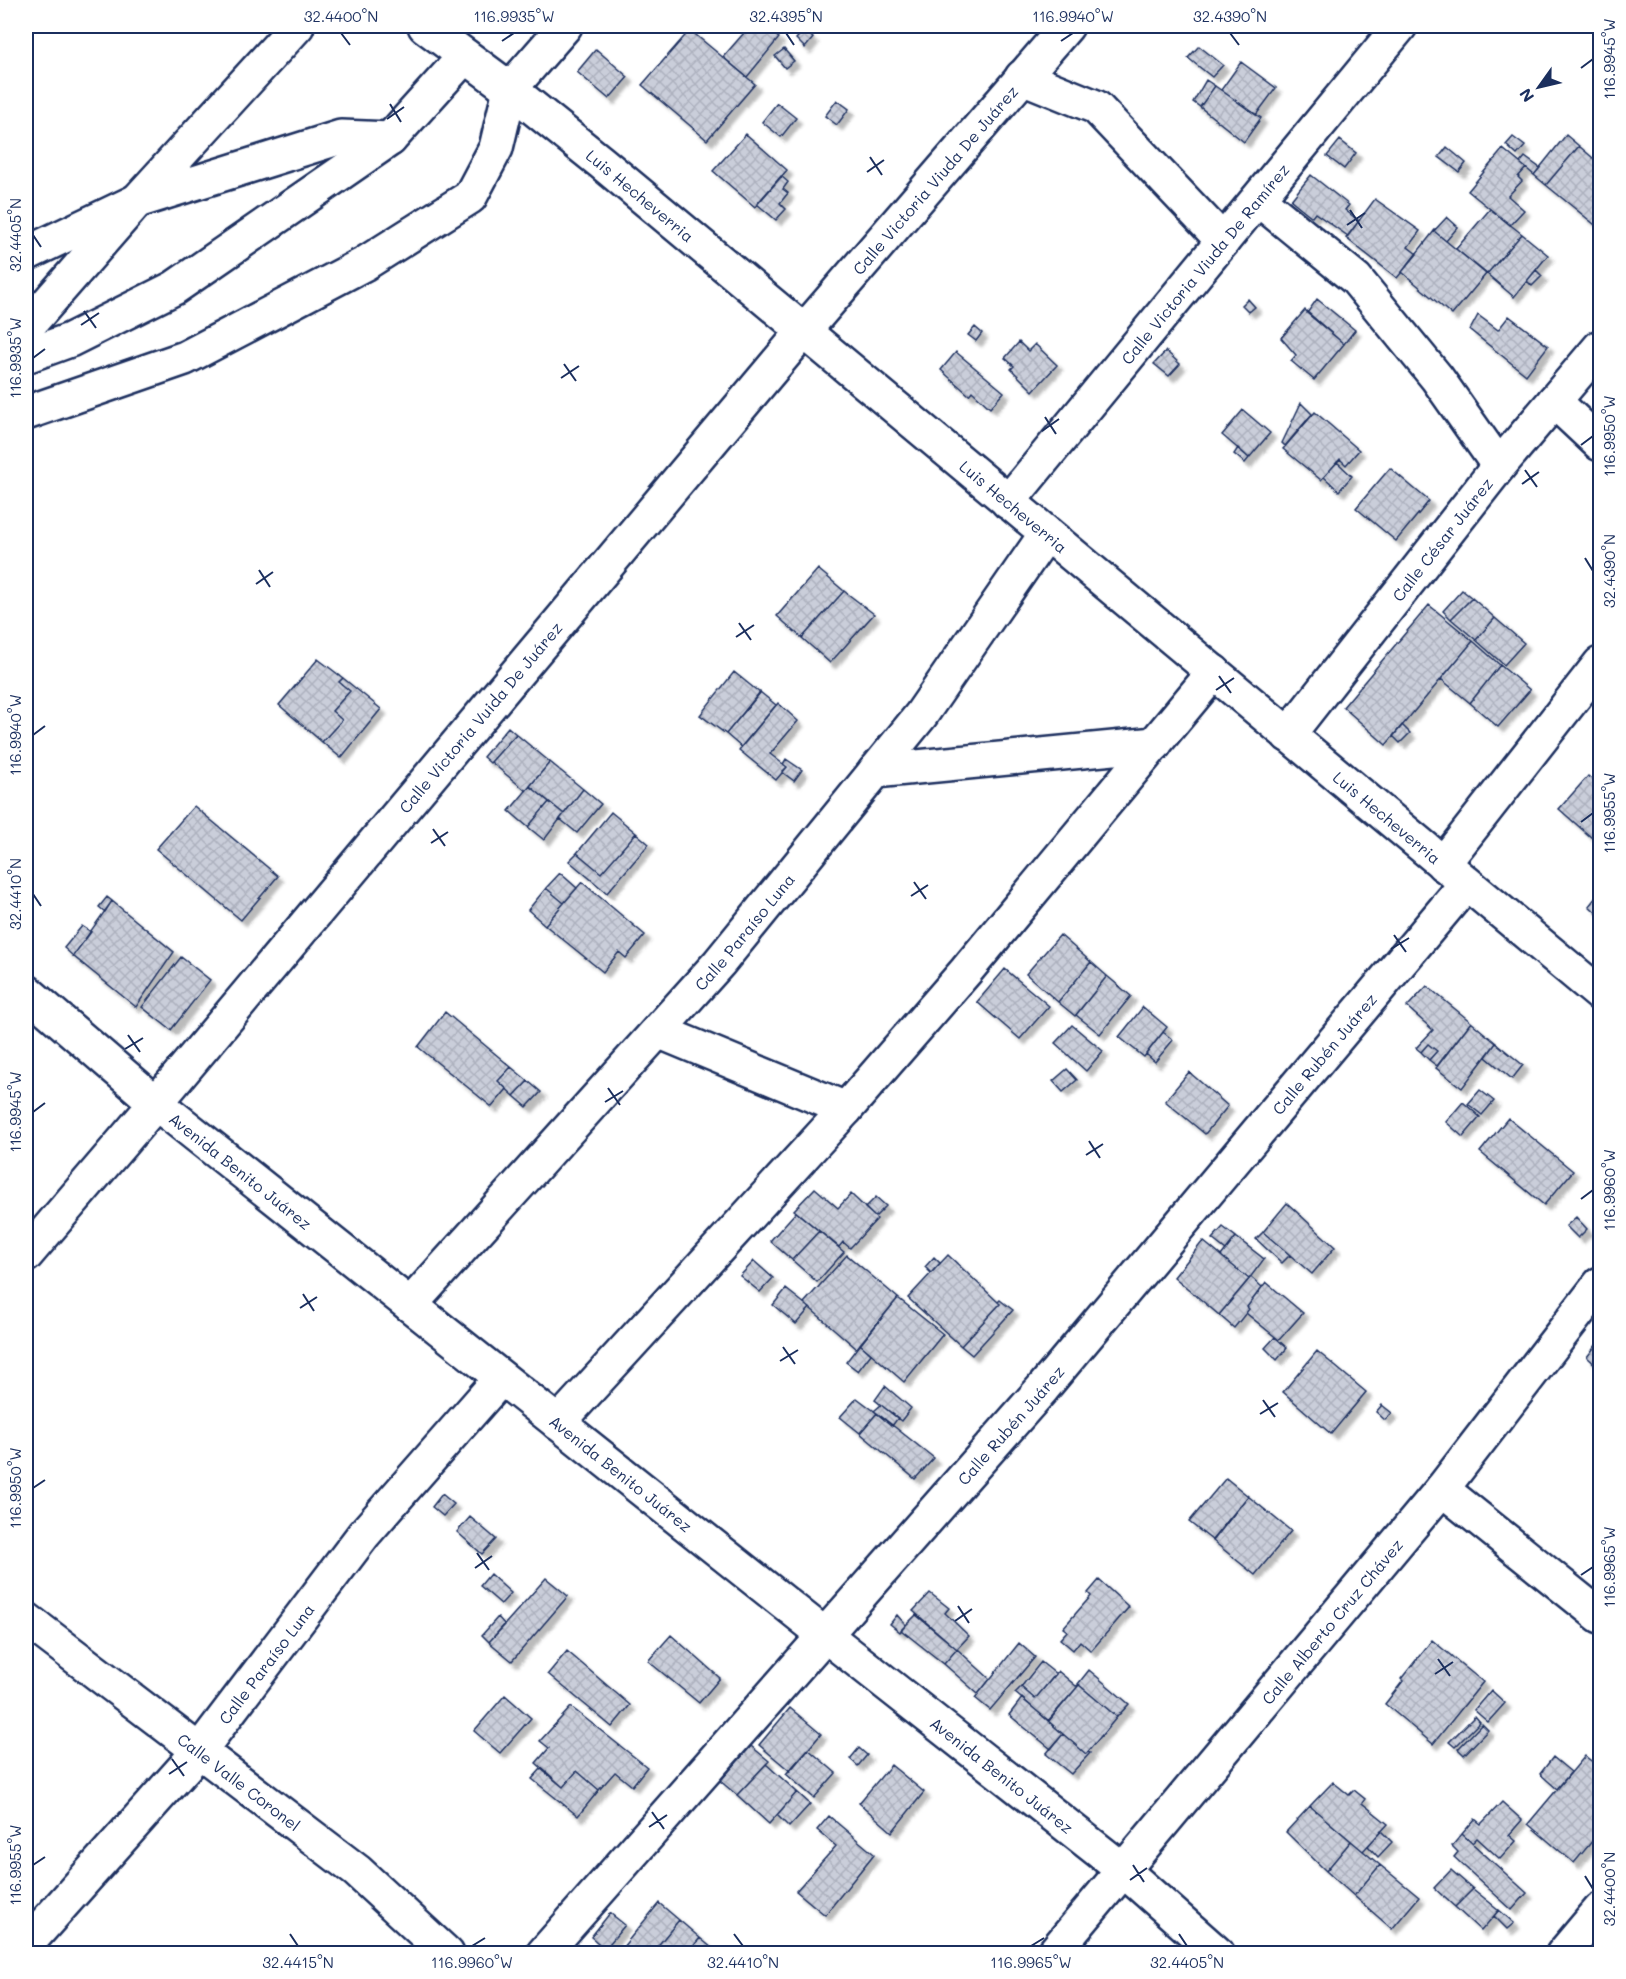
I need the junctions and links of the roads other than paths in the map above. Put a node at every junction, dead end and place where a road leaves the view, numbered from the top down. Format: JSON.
{"nodes":[{"id":1,"x":297,"y":26,"type":"edge"},
{"id":2,"x":425,"y":26,"type":"edge"},
{"id":3,"x":565,"y":26,"type":"edge"},
{"id":4,"x":1066,"y":26,"type":"edge"},
{"id":5,"x":1400,"y":26,"type":"edge"},
{"id":6,"x":465,"y":56,"type":"junction"},
{"id":7,"x":1022,"y":77,"type":"junction"},
{"id":8,"x":510,"y":89,"type":"junction"},
{"id":9,"x":390,"y":140,"type":"junction"},
{"id":10,"x":1258,"y":199,"type":"junction"},
{"id":11,"x":137,"y":201,"type":"junction"},
{"id":12,"x":1223,"y":241,"type":"junction"},
{"id":13,"x":26,"y":254,"type":"edge"},
{"id":14,"x":26,"y":328,"type":"edge"},
{"id":15,"x":803,"y":332,"type":"junction"},
{"id":16,"x":1600,"y":347,"type":"edge"},
{"id":17,"x":26,"y":356,"type":"edge"},
{"id":18,"x":1554,"y":401,"type":"junction"},
{"id":19,"x":26,"y":413,"type":"edge"},
{"id":20,"x":1600,"y":444,"type":"edge"},
{"id":21,"x":1499,"y":466,"type":"junction"},
{"id":22,"x":1008,"y":502,"type":"junction"},
{"id":23,"x":1046,"y":534,"type":"junction"},
{"id":24,"x":1600,"y":664,"type":"edge"},
{"id":25,"x":1214,"y":672,"type":"junction"},
{"id":26,"x":1288,"y":735,"type":"junction"},
{"id":27,"x":1155,"y":744,"type":"junction"},
{"id":28,"x":875,"y":771,"type":"junction"},
{"id":29,"x":1455,"y":874,"type":"junction"},
{"id":30,"x":26,"y":991,"type":"edge"},
{"id":31,"x":1600,"y":994,"type":"edge"},
{"id":32,"x":658,"y":1031,"type":"junction"},
{"id":33,"x":156,"y":1102,"type":"junction"},
{"id":34,"x":846,"y":1109,"type":"junction"},
{"id":35,"x":26,"y":1254,"type":"edge"},
{"id":36,"x":1600,"y":1284,"type":"edge"},
{"id":37,"x":410,"y":1305,"type":"junction"},
{"id":38,"x":501,"y":1378,"type":"junction"},
{"id":39,"x":558,"y":1423,"type":"junction"},
{"id":40,"x":1442,"y":1489,"type":"junction"},
{"id":41,"x":1600,"y":1616,"type":"edge"},
{"id":42,"x":26,"y":1618,"type":"edge"},
{"id":43,"x":825,"y":1635,"type":"junction"},
{"id":44,"x":200,"y":1750,"type":"junction"},
{"id":45,"x":1122,"y":1869,"type":"junction"},
{"id":46,"x":1600,"y":1910,"type":"edge"},
{"id":47,"x":26,"y":1945,"type":"edge"},
{"id":48,"x":447,"y":1953,"type":"edge"},
{"id":49,"x":543,"y":1953,"type":"edge"},
{"id":50,"x":1053,"y":1953,"type":"edge"},
{"id":51,"x":1218,"y":1953,"type":"edge"},
{"id":52,"x":1563,"y":1953,"type":"edge"}],
"edges":[{"from":1,"to":11,"type":"street"},
{"from":2,"to":6,"type":"street","name":"Luis Hecheverria"},
{"from":3,"to":8,"type":"street"},
{"from":4,"to":7,"type":"street","name":"Calle Victoria Viuda De Juárez"},
{"from":5,"to":10,"type":"street","name":"Calle Victoria Viuda De Ramírez"},
{"from":6,"to":8,"type":"street","name":"Luis Hecheverria"},
{"from":6,"to":9,"type":"street"},
{"from":7,"to":12,"type":"street"},
{"from":7,"to":15,"type":"street","name":"Calle Victoria Viuda De Juárez"},
{"from":8,"to":15,"type":"street","name":"Luis Hecheverria"},
{"from":8,"to":19,"type":"street"},
{"from":9,"to":11,"type":"street"},
{"from":9,"to":17,"type":"street"},
{"from":10,"to":12,"type":"street","name":"Calle Victoria Viuda De Ramírez"},
{"from":10,"to":21,"type":"street"},
{"from":11,"to":13,"type":"street"},
{"from":11,"to":14,"type":"street"},
{"from":12,"to":22,"type":"street","name":"Calle Victoria Viuda De Ramírez"},
{"from":15,"to":22,"type":"street","name":"Luis Hecheverria"},
{"from":15,"to":33,"type":"street","name":"Calle Victoria Vuida De Juárez"},
{"from":16,"to":18,"type":"street","name":"Calle César Juárez"},
{"from":18,"to":20,"type":"street"},
{"from":18,"to":21,"type":"street","name":"Calle César Juárez"},
{"from":21,"to":26,"type":"street","name":"Calle César Juárez"},
{"from":22,"to":23,"type":"street","name":"Luis Hecheverria"},
{"from":23,"to":25,"type":"street","name":"Luis Hecheverria"},
{"from":23,"to":28,"type":"street","name":"Calle Paraíso Luna"},
{"from":24,"to":29,"type":"street","name":"Calle Rubén Juárez"},
{"from":25,"to":26,"type":"street","name":"Luis Hecheverria"},
{"from":25,"to":27,"type":"street"},
{"from":26,"to":29,"type":"street","name":"Luis Hecheverria"},
{"from":27,"to":28,"type":"street"},
{"from":27,"to":34,"type":"street"},
{"from":28,"to":32,"type":"street","name":"Calle Paraíso Luna"},
{"from":29,"to":31,"type":"street","name":"Luis Hecheverria"},
{"from":29,"to":43,"type":"street","name":"Calle Rubén Juárez"},
{"from":30,"to":33,"type":"street","name":"Avenida Benito Juárez"},
{"from":32,"to":34,"type":"street"},
{"from":32,"to":37,"type":"street","name":"Calle Paraíso Luna"},
{"from":33,"to":35,"type":"street","name":"Calle Victoria Vuida De Juárez"},
{"from":33,"to":37,"type":"street","name":"Avenida Benito Juárez"},
{"from":34,"to":39,"type":"street"},
{"from":36,"to":40,"type":"street","name":"Calle Alberto Cruz Chávez"},
{"from":37,"to":38,"type":"street","name":"Avenida Benito Juárez"},
{"from":38,"to":39,"type":"street","name":"Avenida Benito Juárez"},
{"from":38,"to":44,"type":"street","name":"Calle Paraíso Luna"},
{"from":39,"to":43,"type":"street","name":"Avenida Benito Juárez"},
{"from":40,"to":41,"type":"street"},
{"from":40,"to":45,"type":"street","name":"Calle Alberto Cruz Chávez"},
{"from":42,"to":44,"type":"street","name":"Calle Valle Coronel"},
{"from":43,"to":45,"type":"street","name":"Avenida Benito Juárez"},
{"from":43,"to":49,"type":"street","name":"Calle Rubén Juárez"},
{"from":44,"to":47,"type":"street","name":"Calle Paraíso Luna"},
{"from":44,"to":48,"type":"street","name":"Calle Valle Coronel"},
{"from":45,"to":50,"type":"street","name":"Calle Alberto Cruz Chávez"},
{"from":45,"to":51,"type":"street","name":"Avenida Benito Juárez"},
{"from":46,"to":52,"type":"street"}]}
